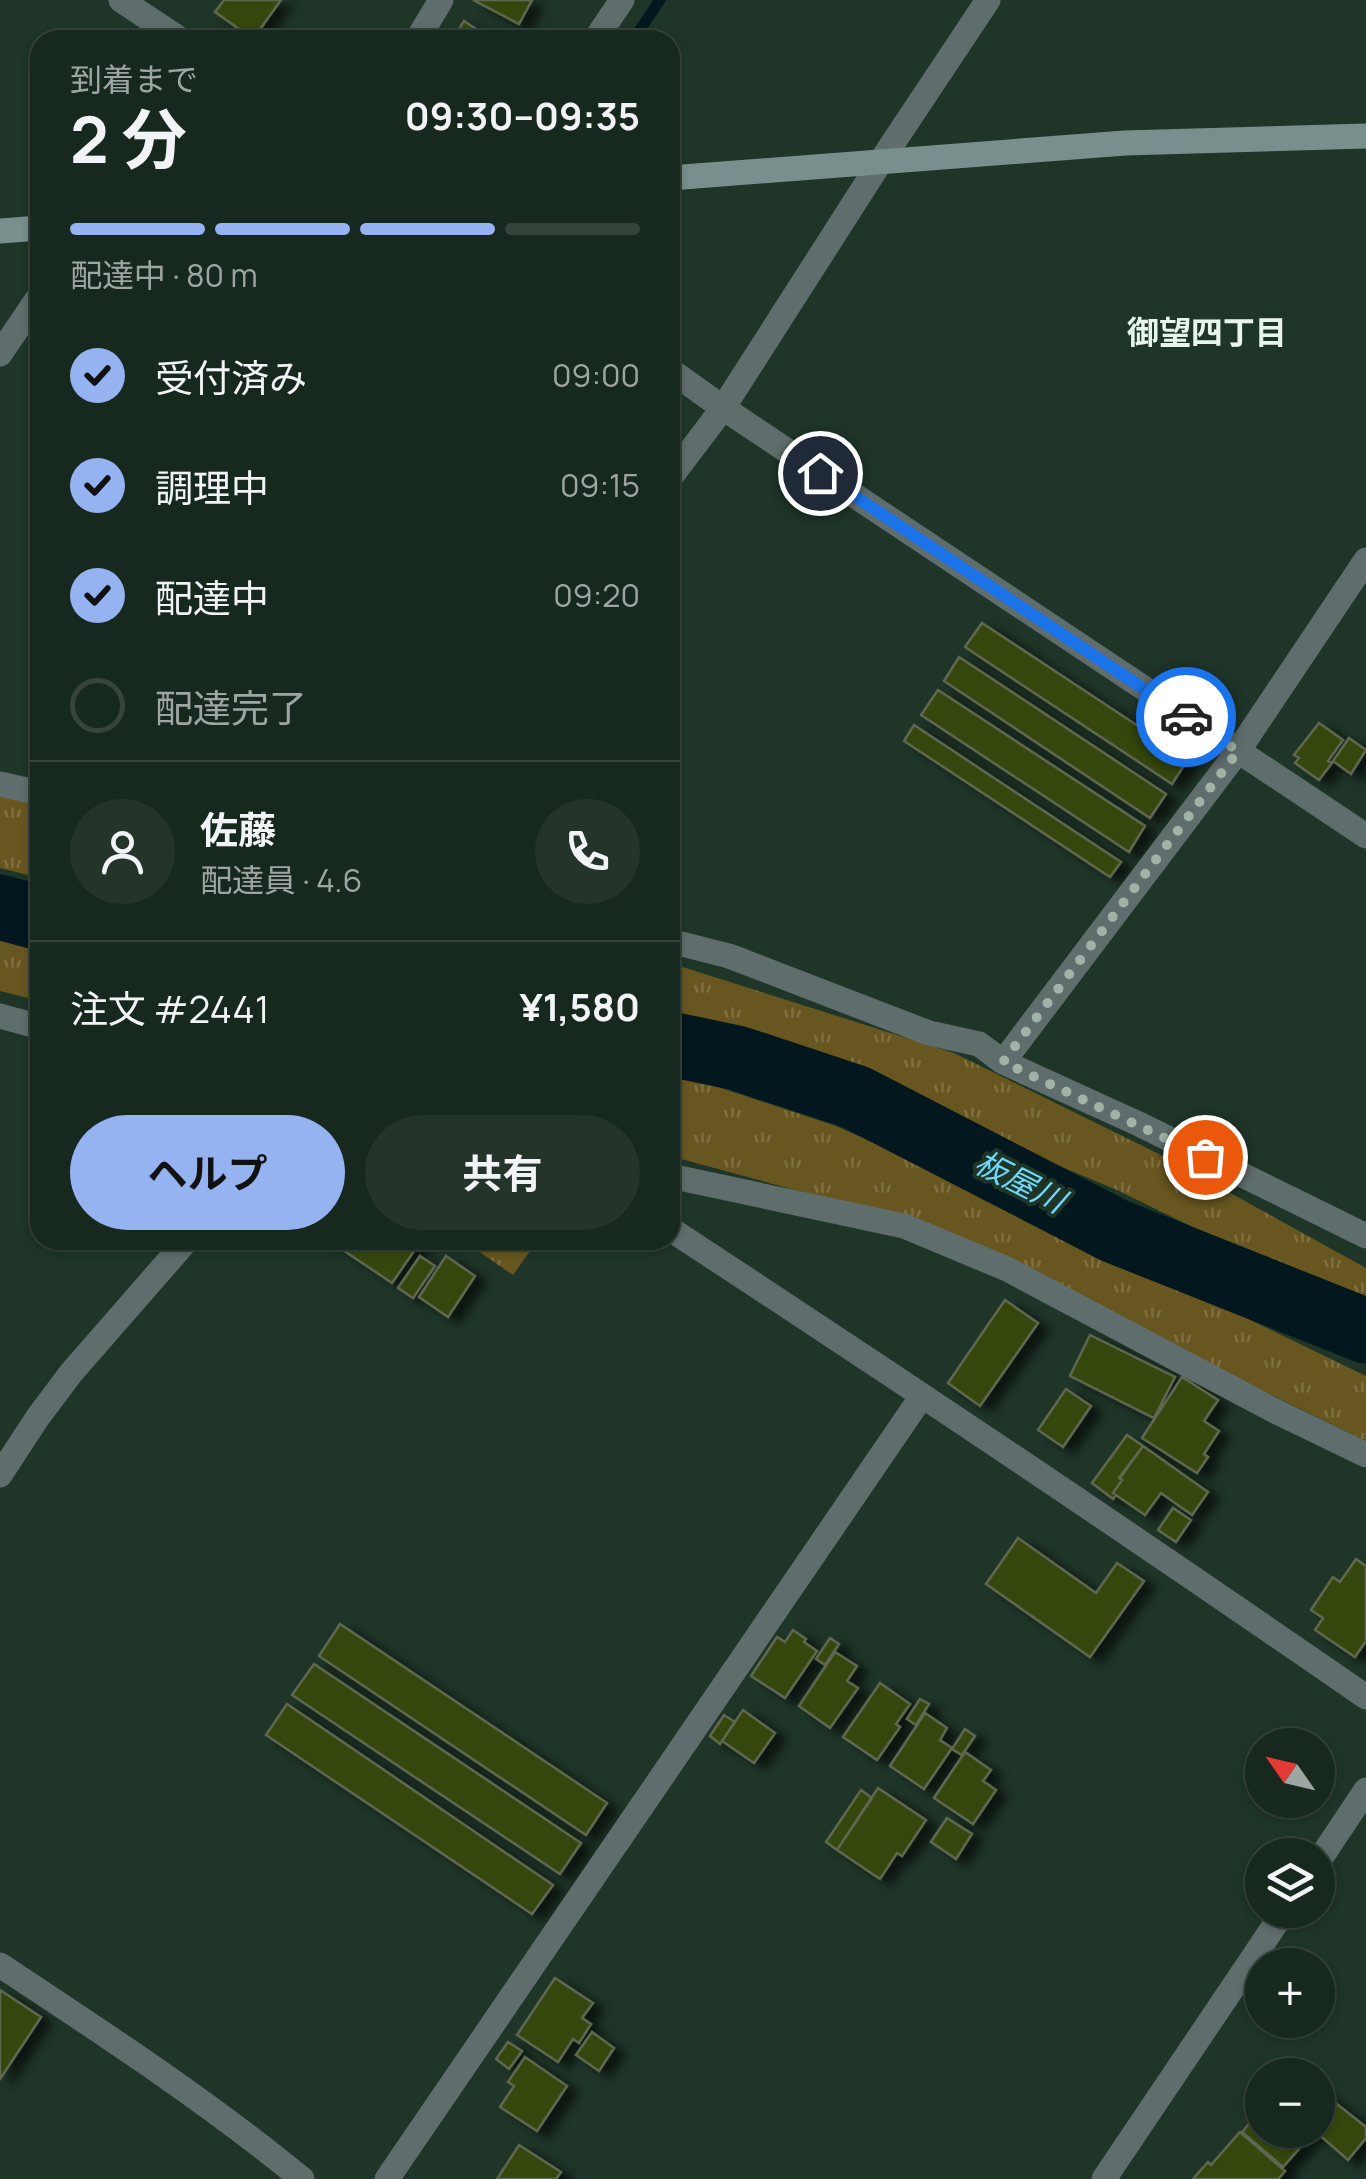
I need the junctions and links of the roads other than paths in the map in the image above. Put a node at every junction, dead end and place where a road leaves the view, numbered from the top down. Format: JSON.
{"nodes":[{"id":1,"x":121,"y":0,"type":"edge"},
{"id":2,"x":441,"y":0,"type":"edge"},
{"id":3,"x":622,"y":0,"type":"edge"},
{"id":4,"x":988,"y":0,"type":"edge"},
{"id":5,"x":166,"y":30,"type":"edge"},
{"id":6,"x":423,"y":30,"type":"edge"},
{"id":7,"x":602,"y":30,"type":"edge"},
{"id":8,"x":1366,"y":136,"type":"edge"},
{"id":9,"x":881,"y":161,"type":"junction"},
{"id":10,"x":680,"y":177,"type":"edge"},
{"id":11,"x":30,"y":229,"type":"edge"},
{"id":12,"x":0,"y":231,"type":"edge"},
{"id":13,"x":30,"y":310,"type":"edge"},
{"id":14,"x":0,"y":354,"type":"edge"},
{"id":15,"x":680,"y":377,"type":"edge"},
{"id":16,"x":723,"y":408,"type":"junction"},
{"id":17,"x":680,"y":465,"type":"edge"},
{"id":18,"x":1366,"y":560,"type":"edge"},
{"id":19,"x":1238,"y":751,"type":"junction"},
{"id":20,"x":0,"y":784,"type":"edge"},
{"id":21,"x":30,"y":791,"type":"edge"},
{"id":22,"x":1366,"y":836,"type":"edge"},
{"id":23,"x":680,"y":944,"type":"edge"},
{"id":24,"x":0,"y":1016,"type":"edge"},
{"id":25,"x":30,"y":1024,"type":"edge"},
{"id":26,"x":1003,"y":1062,"type":"junction"},
{"id":27,"x":680,"y":1178,"type":"edge"},
{"id":28,"x":680,"y":1236,"type":"edge"},
{"id":29,"x":1366,"y":1236,"type":"edge"},
{"id":30,"x":178,"y":1250,"type":"edge"},
{"id":31,"x":922,"y":1396,"type":"junction"},
{"id":32,"x":1366,"y":1455,"type":"edge"},
{"id":33,"x":0,"y":1475,"type":"edge"},
{"id":34,"x":1366,"y":1697,"type":"edge"},
{"id":35,"x":1366,"y":1790,"type":"edge"},
{"id":36,"x":1334,"y":1838,"type":"edge"},
{"id":37,"x":1273,"y":1928,"type":"edge"},
{"id":38,"x":0,"y":1965,"type":"edge"},
{"id":39,"x":302,"y":2179,"type":"edge"},
{"id":40,"x":387,"y":2179,"type":"edge"},
{"id":41,"x":1104,"y":2179,"type":"edge"}],
"edges":[{"from":1,"to":5,"type":"street"},
{"from":2,"to":6,"type":"street"},
{"from":3,"to":7,"type":"street"},
{"from":4,"to":9,"type":"street"},
{"from":8,"to":9,"type":"street"},
{"from":9,"to":10,"type":"street"},
{"from":9,"to":16,"type":"street"},
{"from":11,"to":12,"type":"street"},
{"from":13,"to":14,"type":"street"},
{"from":15,"to":16,"type":"street"},
{"from":16,"to":17,"type":"street"},
{"from":16,"to":19,"type":"street"},
{"from":18,"to":19,"type":"street"},
{"from":19,"to":22,"type":"street"},
{"from":19,"to":26,"type":"street"},
{"from":20,"to":21,"type":"street"},
{"from":23,"to":26,"type":"street"},
{"from":24,"to":25,"type":"street"},
{"from":26,"to":29,"type":"street"},
{"from":27,"to":32,"type":"street"},
{"from":28,"to":31,"type":"street"},
{"from":30,"to":33,"type":"street"},
{"from":31,"to":34,"type":"street"},
{"from":31,"to":40,"type":"street"},
{"from":35,"to":36,"type":"street"},
{"from":37,"to":41,"type":"street"},
{"from":38,"to":39,"type":"street"}]}
